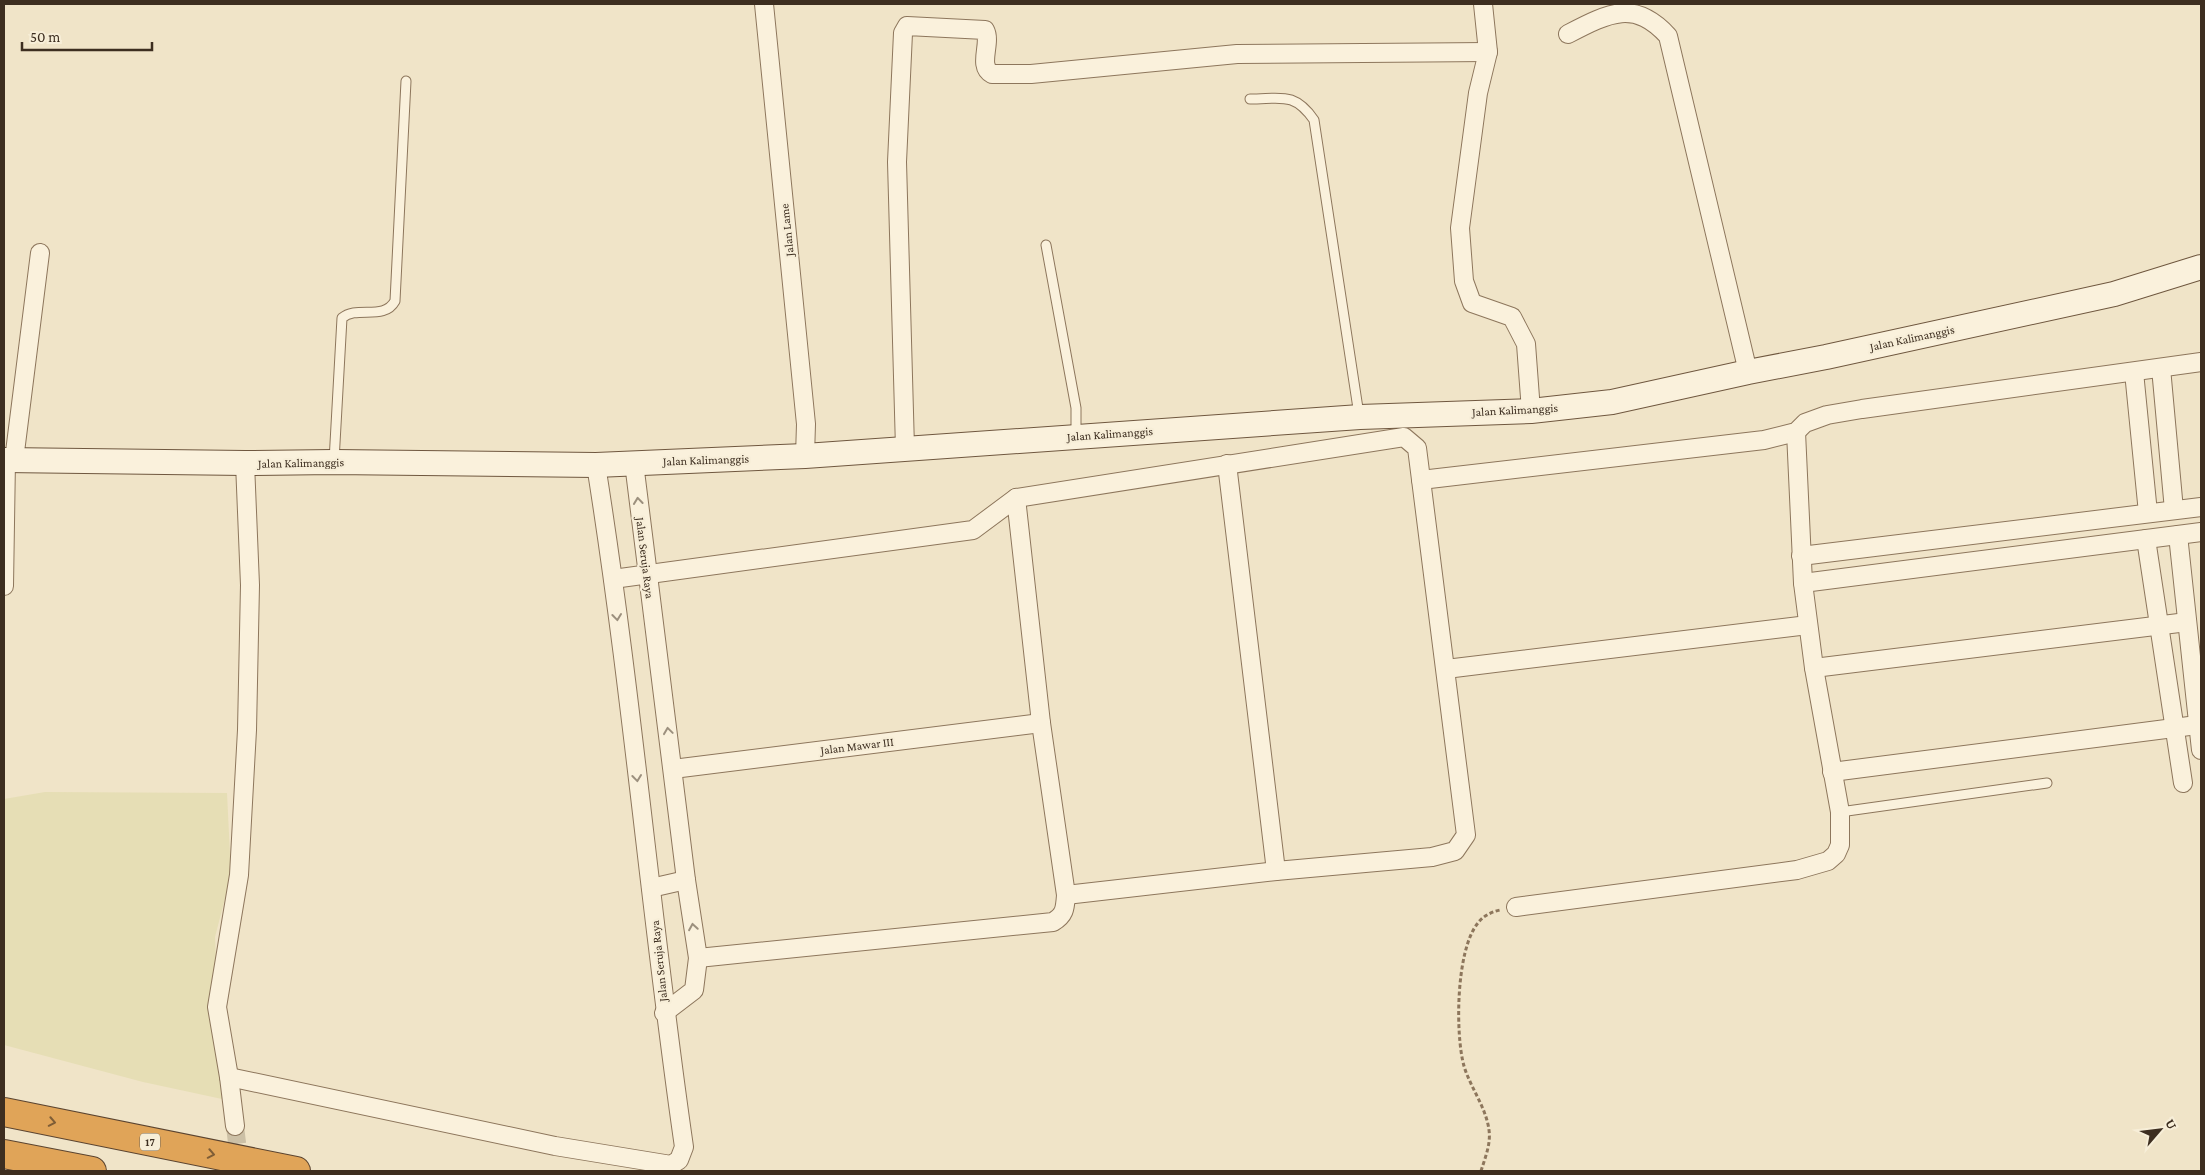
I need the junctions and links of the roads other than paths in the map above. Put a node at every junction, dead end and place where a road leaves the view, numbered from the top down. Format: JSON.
{"nodes":[{"id":1,"x":764,"y":4,"type":"edge"},
{"id":2,"x":1483,"y":4,"type":"edge"},
{"id":3,"x":1568,"y":34,"type":"dead end"},
{"id":4,"x":1488,"y":52,"type":"junction"},
{"id":5,"x":406,"y":81,"type":"dead end"},
{"id":6,"x":1250,"y":99,"type":"dead end"},
{"id":7,"x":1046,"y":245,"type":"dead end"},
{"id":8,"x":40,"y":253,"type":"dead end"},
{"id":9,"x":2201,"y":267,"type":"edge"},
{"id":10,"x":2201,"y":362,"type":"edge"},
{"id":11,"x":2161,"y":368,"type":"junction"},
{"id":12,"x":1748,"y":372,"type":"junction"},
{"id":13,"x":2134,"y":372,"type":"junction"},
{"id":14,"x":1531,"y":411,"type":"junction"},
{"id":15,"x":1360,"y":417,"type":"junction"},
{"id":16,"x":1796,"y":432,"type":"junction"},
{"id":17,"x":1076,"y":436,"type":"junction"},
{"id":18,"x":905,"y":448,"type":"junction"},
{"id":19,"x":805,"y":456,"type":"junction"},
{"id":20,"x":8,"y":460,"type":"edge"},
{"id":21,"x":334,"y":462,"type":"junction"},
{"id":22,"x":634,"y":463,"type":"junction"},
{"id":23,"x":245,"y":464,"type":"junction"},
{"id":24,"x":1227,"y":464,"type":"junction"},
{"id":25,"x":596,"y":465,"type":"junction"},
{"id":26,"x":1422,"y":480,"type":"junction"},
{"id":27,"x":1016,"y":498,"type":"junction"},
{"id":28,"x":2201,"y":506,"type":"edge"},
{"id":29,"x":2174,"y":510,"type":"junction"},
{"id":30,"x":2148,"y":513,"type":"junction"},
{"id":31,"x":2075,"y":522,"type":"junction"},
{"id":32,"x":2201,"y":532,"type":"edge"},
{"id":33,"x":2178,"y":535,"type":"junction"},
{"id":34,"x":2146,"y":539,"type":"junction"},
{"id":35,"x":2078,"y":547,"type":"junction"},
{"id":36,"x":1801,"y":556,"type":"junction"},
{"id":37,"x":647,"y":575,"type":"junction"},
{"id":38,"x":613,"y":579,"type":"junction"},
{"id":39,"x":1803,"y":583,"type":"junction"},
{"id":40,"x":4,"y":586,"type":"edge"},
{"id":41,"x":2187,"y":622,"type":"junction"},
{"id":42,"x":1808,"y":625,"type":"junction"},
{"id":43,"x":2160,"y":625,"type":"junction"},
{"id":44,"x":2195,"y":644,"type":"edge"},
{"id":45,"x":1814,"y":668,"type":"junction"},
{"id":46,"x":1446,"y":669,"type":"junction"},
{"id":47,"x":1040,"y":723,"type":"junction"},
{"id":48,"x":2197,"y":725,"type":"junction"},
{"id":49,"x":2175,"y":728,"type":"junction"},
{"id":50,"x":2201,"y":750,"type":"edge"},
{"id":51,"x":673,"y":769,"type":"junction"},
{"id":52,"x":1832,"y":772,"type":"junction"},
{"id":53,"x":2047,"y":783,"type":"dead end"},
{"id":54,"x":2183,"y":783,"type":"dead end"},
{"id":55,"x":1840,"y":812,"type":"junction"},
{"id":56,"x":1276,"y":871,"type":"junction"},
{"id":57,"x":686,"y":880,"type":"junction"},
{"id":58,"x":651,"y":888,"type":"junction"},
{"id":59,"x":1066,"y":895,"type":"junction"},
{"id":60,"x":1516,"y":908,"type":"road end"},
{"id":61,"x":698,"y":958,"type":"junction"},
{"id":62,"x":664,"y":1013,"type":"junction"},
{"id":63,"x":229,"y":1077,"type":"junction"},
{"id":64,"x":4,"y":1112,"type":"edge"},
{"id":65,"x":235,"y":1126,"type":"tunnel mouth"},
{"id":66,"x":4,"y":1154,"type":"edge"},
{"id":67,"x":92,"y":1171,"type":"edge"},
{"id":68,"x":296,"y":1171,"type":"edge"}],
"edges":[{"from":1,"to":19,"type":"street","name":"Jalan Lame"},
{"from":2,"to":4,"type":"street"},
{"from":3,"to":12,"type":"street"},
{"from":4,"to":14,"type":"street"},
{"from":4,"to":18,"type":"street"},
{"from":5,"to":21,"type":"lane"},
{"from":6,"to":15,"type":"lane"},
{"from":7,"to":17,"type":"lane"},
{"from":8,"to":20,"type":"street"},
{"from":9,"to":12,"type":"main road","name":"Jalan Kalimanggis"},
{"from":10,"to":11,"type":"street"},
{"from":11,"to":13,"type":"street"},
{"from":11,"to":29,"type":"street"},
{"from":12,"to":14,"type":"main road","name":"Jalan Kalimanggis"},
{"from":13,"to":16,"type":"street"},
{"from":13,"to":30,"type":"street"},
{"from":14,"to":15,"type":"main road","name":"Jalan Kalimanggis"},
{"from":15,"to":17,"type":"main road","name":"Jalan Kalimanggis"},
{"from":16,"to":26,"type":"street"},
{"from":16,"to":36,"type":"street"},
{"from":17,"to":18,"type":"main road","name":"Jalan Kalimanggis"},
{"from":18,"to":19,"type":"main road","name":"Jalan Kalimanggis"},
{"from":19,"to":22,"type":"main road","name":"Jalan Kalimanggis"},
{"from":20,"to":23,"type":"main road","name":"Jalan Kalimanggis"},
{"from":20,"to":40,"type":"street"},
{"from":21,"to":23,"type":"main road","name":"Jalan Kalimanggis"},
{"from":21,"to":25,"type":"main road","name":"Jalan Kalimanggis"},
{"from":22,"to":25,"type":"main road","name":"Jalan Kalimanggis"},
{"from":37,"to":22,"type":"street","name":"Jalan Seruja Raya","one_way":true},
{"from":23,"to":63,"type":"street"},
{"from":24,"to":26,"type":"street"},
{"from":24,"to":27,"type":"street"},
{"from":24,"to":56,"type":"street"},
{"from":25,"to":38,"type":"street","name":"Jalan Seruja Raya"},
{"from":26,"to":46,"type":"street"},
{"from":27,"to":37,"type":"street"},
{"from":27,"to":47,"type":"street"},
{"from":28,"to":29,"type":"street"},
{"from":29,"to":30,"type":"street"},
{"from":30,"to":31,"type":"street"},
{"from":31,"to":35,"type":"street"},
{"from":31,"to":36,"type":"street"},
{"from":32,"to":33,"type":"street"},
{"from":33,"to":34,"type":"street"},
{"from":33,"to":41,"type":"street"},
{"from":34,"to":35,"type":"street"},
{"from":34,"to":43,"type":"street"},
{"from":35,"to":39,"type":"street"},
{"from":36,"to":39,"type":"street"},
{"from":37,"to":38,"type":"street"},
{"from":51,"to":37,"type":"street","name":"Jalan Seruja Raya","one_way":true},
{"from":38,"to":58,"type":"street","name":"Jalan Seruja Raya","one_way":true},
{"from":39,"to":42,"type":"street"},
{"from":41,"to":43,"type":"street"},
{"from":41,"to":44,"type":"street"},
{"from":42,"to":45,"type":"street"},
{"from":42,"to":46,"type":"street"},
{"from":43,"to":45,"type":"street"},
{"from":43,"to":49,"type":"street"},
{"from":44,"to":48,"type":"street"},
{"from":45,"to":52,"type":"street"},
{"from":46,"to":56,"type":"street"},
{"from":47,"to":51,"type":"street","name":"Jalan Mawar III"},
{"from":47,"to":59,"type":"street"},
{"from":48,"to":49,"type":"street"},
{"from":48,"to":50,"type":"street"},
{"from":49,"to":52,"type":"street"},
{"from":49,"to":54,"type":"street"},
{"from":51,"to":57,"type":"street","name":"Jalan Seruja Raya"},
{"from":52,"to":55,"type":"street"},
{"from":53,"to":55,"type":"lane"},
{"from":55,"to":60,"type":"street"},
{"from":56,"to":59,"type":"street"},
{"from":57,"to":58,"type":"street"},
{"from":61,"to":57,"type":"street","name":"Jalan Seruja Raya","one_way":true},
{"from":58,"to":62,"type":"street","name":"Jalan Seruja Raya"},
{"from":59,"to":61,"type":"street"},
{"from":61,"to":62,"type":"street","name":"Jalan Seruja Raya"},
{"from":62,"to":63,"type":"street"},
{"from":63,"to":65,"type":"street"},
{"from":64,"to":68,"type":"highway","number":"17","one_way":true},
{"from":66,"to":67,"type":"highway"}]}
